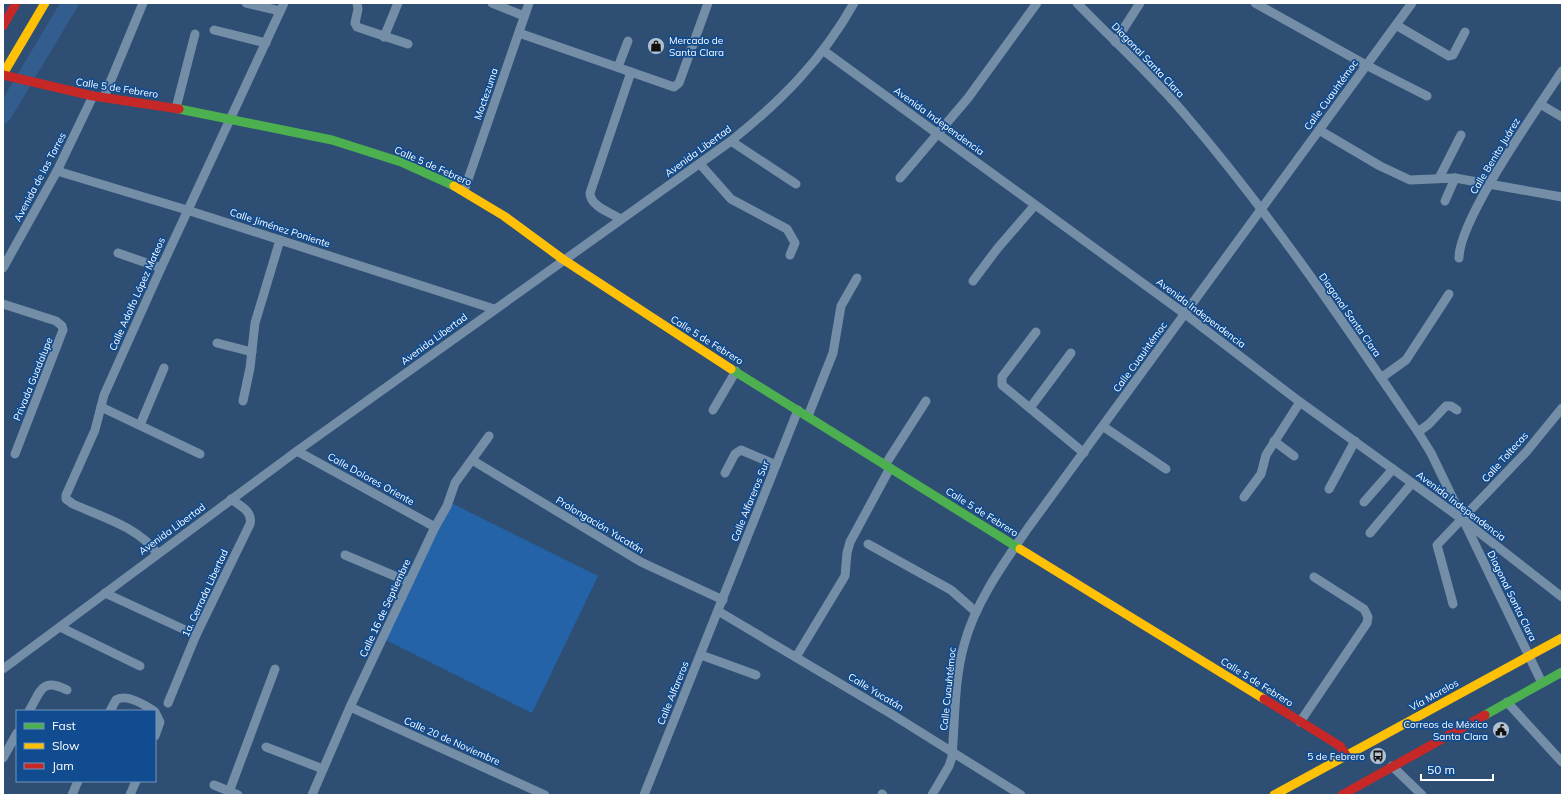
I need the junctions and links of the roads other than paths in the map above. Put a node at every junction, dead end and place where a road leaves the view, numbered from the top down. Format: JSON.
{"nodes":[{"id":1,"x":16,"y":3,"type":"edge"},
{"id":2,"x":45,"y":3,"type":"edge"},
{"id":3,"x":143,"y":3,"type":"edge"},
{"id":4,"x":246,"y":3,"type":"edge"},
{"id":5,"x":357,"y":3,"type":"edge"},
{"id":6,"x":398,"y":3,"type":"edge"},
{"id":7,"x":492,"y":3,"type":"edge"},
{"id":8,"x":529,"y":3,"type":"edge"},
{"id":9,"x":708,"y":3,"type":"edge"},
{"id":10,"x":854,"y":3,"type":"edge"},
{"id":11,"x":1037,"y":3,"type":"edge"},
{"id":12,"x":1076,"y":3,"type":"edge"},
{"id":13,"x":1140,"y":3,"type":"edge"},
{"id":14,"x":1256,"y":3,"type":"edge"},
{"id":15,"x":1412,"y":3,"type":"edge"},
{"id":16,"x":282,"y":7,"type":"edge"},
{"id":17,"x":524,"y":16,"type":"junction"},
{"id":18,"x":1396,"y":25,"type":"junction"},
{"id":19,"x":3,"y":26,"type":"edge"},
{"id":20,"x":214,"y":30,"type":"dead end"},
{"id":21,"x":1465,"y":32,"type":"dead end"},
{"id":22,"x":518,"y":33,"type":"junction"},
{"id":23,"x":195,"y":34,"type":"dead end"},
{"id":24,"x":384,"y":37,"type":"junction"},
{"id":25,"x":628,"y":41,"type":"dead end"},
{"id":26,"x":1115,"y":42,"type":"junction"},
{"id":27,"x":266,"y":43,"type":"junction"},
{"id":28,"x":408,"y":44,"type":"dead end"},
{"id":29,"x":824,"y":51,"type":"junction"},
{"id":30,"x":1366,"y":65,"type":"junction"},
{"id":31,"x":618,"y":67,"type":"junction"},
{"id":32,"x":631,"y":72,"type":"junction"},
{"id":33,"x":1562,"y":72,"type":"edge"},
{"id":34,"x":3,"y":75,"type":"edge"},
{"id":35,"x":93,"y":96,"type":"junction"},
{"id":36,"x":1427,"y":96,"type":"dead end"},
{"id":37,"x":104,"y":97,"type":"junction"},
{"id":38,"x":1540,"y":104,"type":"junction"},
{"id":39,"x":176,"y":108,"type":"junction"},
{"id":40,"x":1562,"y":117,"type":"edge"},
{"id":41,"x":231,"y":119,"type":"junction"},
{"id":42,"x":1318,"y":130,"type":"junction"},
{"id":43,"x":939,"y":134,"type":"junction"},
{"id":44,"x":1461,"y":134,"type":"dead end"},
{"id":45,"x":731,"y":141,"type":"junction"},
{"id":46,"x":700,"y":164,"type":"junction"},
{"id":47,"x":57,"y":171,"type":"junction"},
{"id":48,"x":900,"y":178,"type":"dead end"},
{"id":49,"x":1438,"y":178,"type":"junction"},
{"id":50,"x":1455,"y":178,"type":"junction"},
{"id":51,"x":796,"y":184,"type":"dead end"},
{"id":52,"x":1489,"y":185,"type":"junction"},
{"id":53,"x":464,"y":191,"type":"junction"},
{"id":54,"x":1562,"y":197,"type":"edge"},
{"id":55,"x":1445,"y":201,"type":"dead end"},
{"id":56,"x":1035,"y":205,"type":"junction"},
{"id":57,"x":1261,"y":208,"type":"junction"},
{"id":58,"x":187,"y":210,"type":"junction"},
{"id":59,"x":621,"y":219,"type":"junction"},
{"id":60,"x":280,"y":240,"type":"junction"},
{"id":61,"x":118,"y":253,"type":"dead end"},
{"id":62,"x":790,"y":254,"type":"dead end"},
{"id":63,"x":1459,"y":258,"type":"dead end"},
{"id":64,"x":564,"y":260,"type":"junction"},
{"id":65,"x":3,"y":268,"type":"edge"},
{"id":66,"x":161,"y":268,"type":"junction"},
{"id":67,"x":857,"y":278,"type":"dead end"},
{"id":68,"x":973,"y":281,"type":"dead end"},
{"id":69,"x":1449,"y":294,"type":"dead end"},
{"id":70,"x":3,"y":304,"type":"edge"},
{"id":71,"x":494,"y":309,"type":"junction"},
{"id":72,"x":1185,"y":314,"type":"junction"},
{"id":73,"x":1036,"y":332,"type":"dead end"},
{"id":74,"x":217,"y":343,"type":"dead end"},
{"id":75,"x":252,"y":352,"type":"junction"},
{"id":76,"x":1071,"y":352,"type":"dead end"},
{"id":77,"x":164,"y":368,"type":"dead end"},
{"id":78,"x":736,"y":372,"type":"junction"},
{"id":79,"x":1381,"y":378,"type":"junction"},
{"id":80,"x":243,"y":401,"type":"dead end"},
{"id":81,"x":926,"y":401,"type":"dead end"},
{"id":82,"x":1300,"y":402,"type":"junction"},
{"id":83,"x":101,"y":407,"type":"junction"},
{"id":84,"x":1030,"y":408,"type":"junction"},
{"id":85,"x":1562,"y":408,"type":"edge"},
{"id":86,"x":713,"y":410,"type":"dead end"},
{"id":87,"x":798,"y":410,"type":"junction"},
{"id":88,"x":1457,"y":410,"type":"dead end"},
{"id":89,"x":808,"y":416,"type":"junction"},
{"id":90,"x":140,"y":425,"type":"junction"},
{"id":91,"x":1104,"y":427,"type":"junction"},
{"id":92,"x":1418,"y":432,"type":"junction"},
{"id":93,"x":489,"y":436,"type":"dead end"},
{"id":94,"x":1274,"y":441,"type":"junction"},
{"id":95,"x":1355,"y":441,"type":"junction"},
{"id":96,"x":297,"y":451,"type":"junction"},
{"id":97,"x":1084,"y":453,"type":"junction"},
{"id":98,"x":15,"y":454,"type":"dead end"},
{"id":99,"x":200,"y":454,"type":"dead end"},
{"id":100,"x":1294,"y":456,"type":"dead end"},
{"id":101,"x":472,"y":460,"type":"junction"},
{"id":102,"x":776,"y":464,"type":"junction"},
{"id":103,"x":888,"y":466,"type":"junction"},
{"id":104,"x":1166,"y":469,"type":"dead end"},
{"id":105,"x":1393,"y":469,"type":"junction"},
{"id":106,"x":725,"y":473,"type":"dead end"},
{"id":107,"x":1412,"y":483,"type":"junction"},
{"id":108,"x":1329,"y":489,"type":"dead end"},
{"id":109,"x":1244,"y":497,"type":"dead end"},
{"id":110,"x":231,"y":499,"type":"junction"},
{"id":111,"x":1364,"y":502,"type":"dead end"},
{"id":112,"x":1462,"y":519,"type":"junction"},
{"id":113,"x":435,"y":527,"type":"junction"},
{"id":114,"x":1370,"y":533,"type":"dead end"},
{"id":115,"x":868,"y":544,"type":"dead end"},
{"id":116,"x":1016,"y":546,"type":"junction"},
{"id":117,"x":158,"y":553,"type":"junction"},
{"id":118,"x":345,"y":555,"type":"dead end"},
{"id":119,"x":1314,"y":577,"type":"dead end"},
{"id":120,"x":409,"y":582,"type":"junction"},
{"id":121,"x":105,"y":593,"type":"junction"},
{"id":122,"x":1562,"y":597,"type":"edge"},
{"id":123,"x":723,"y":600,"type":"junction"},
{"id":124,"x":1453,"y":604,"type":"dead end"},
{"id":125,"x":718,"y":611,"type":"junction"},
{"id":126,"x":976,"y":612,"type":"junction"},
{"id":127,"x":60,"y":627,"type":"junction"},
{"id":128,"x":196,"y":635,"type":"junction"},
{"id":129,"x":1562,"y":638,"type":"edge"},
{"id":130,"x":701,"y":655,"type":"junction"},
{"id":131,"x":1529,"y":656,"type":"junction"},
{"id":132,"x":796,"y":657,"type":"junction"},
{"id":133,"x":140,"y":666,"type":"dead end"},
{"id":134,"x":3,"y":669,"type":"edge"},
{"id":135,"x":275,"y":670,"type":"dead end"},
{"id":136,"x":1562,"y":672,"type":"edge"},
{"id":137,"x":756,"y":675,"type":"dead end"},
{"id":138,"x":1542,"y":683,"type":"junction"},
{"id":139,"x":67,"y":690,"type":"dead end"},
{"id":140,"x":1506,"y":702,"type":"junction"},
{"id":141,"x":168,"y":703,"type":"dead end"},
{"id":142,"x":350,"y":707,"type":"junction"},
{"id":143,"x":30,"y":710,"type":"edge"},
{"id":144,"x":111,"y":710,"type":"edge"},
{"id":145,"x":153,"y":710,"type":"edge"},
{"id":146,"x":156,"y":713,"type":"edge"},
{"id":147,"x":1300,"y":722,"type":"junction"},
{"id":148,"x":156,"y":733,"type":"edge"},
{"id":149,"x":16,"y":735,"type":"edge"},
{"id":150,"x":266,"y":747,"type":"dead end"},
{"id":151,"x":953,"y":752,"type":"junction"},
{"id":152,"x":1346,"y":755,"type":"junction"},
{"id":153,"x":3,"y":758,"type":"edge"},
{"id":154,"x":1562,"y":762,"type":"edge"},
{"id":155,"x":1392,"y":766,"type":"junction"},
{"id":156,"x":323,"y":769,"type":"junction"},
{"id":157,"x":78,"y":782,"type":"edge"},
{"id":158,"x":136,"y":782,"type":"edge"},
{"id":159,"x":214,"y":785,"type":"dead end"},
{"id":160,"x":234,"y":793,"type":"edge"},
{"id":161,"x":72,"y":795,"type":"edge"},
{"id":162,"x":130,"y":795,"type":"edge"},
{"id":163,"x":312,"y":795,"type":"edge"},
{"id":164,"x":545,"y":795,"type":"edge"},
{"id":165,"x":644,"y":795,"type":"edge"},
{"id":166,"x":932,"y":795,"type":"edge"},
{"id":167,"x":1021,"y":795,"type":"edge"},
{"id":168,"x":1274,"y":795,"type":"edge"},
{"id":169,"x":1342,"y":795,"type":"edge"},
{"id":170,"x":1422,"y":795,"type":"edge"}],
"edges":[{"from":1,"to":19,"type":"main road"},
{"from":2,"to":34,"type":"main road"},
{"from":3,"to":37,"type":"street"},
{"from":4,"to":16,"type":"street"},
{"from":5,"to":24,"type":"street"},
{"from":6,"to":24,"type":"street"},
{"from":7,"to":17,"type":"street"},
{"from":8,"to":17,"type":"street","name":"Moctezuma"},
{"from":9,"to":32,"type":"street"},
{"from":10,"to":29,"type":"street","name":"Avenida Libertad"},
{"from":11,"to":43,"type":"street"},
{"from":12,"to":26,"type":"street","name":"Diagonal Santa Clara"},
{"from":13,"to":26,"type":"street"},
{"from":14,"to":30,"type":"street"},
{"from":15,"to":18,"type":"street","name":"Calle Cuauhtémoc"},
{"from":16,"to":27,"type":"street","name":"Calle Adolfo López Mateos"},
{"from":17,"to":22,"type":"street","name":"Moctezuma"},
{"from":18,"to":21,"type":"street"},
{"from":18,"to":30,"type":"street","name":"Calle Cuauhtémoc"},
{"from":20,"to":27,"type":"street"},
{"from":22,"to":31,"type":"street"},
{"from":22,"to":53,"type":"street","name":"Moctezuma"},
{"from":23,"to":39,"type":"street"},
{"from":24,"to":28,"type":"street"},
{"from":25,"to":31,"type":"street"},
{"from":26,"to":57,"type":"street","name":"Diagonal Santa Clara"},
{"from":27,"to":41,"type":"street","name":"Calle Adolfo López Mateos"},
{"from":29,"to":43,"type":"street","name":"Avenida Independencia"},
{"from":29,"to":45,"type":"street","name":"Avenida Libertad"},
{"from":30,"to":36,"type":"street"},
{"from":30,"to":42,"type":"street","name":"Calle Cuauhtémoc"},
{"from":31,"to":32,"type":"street"},
{"from":32,"to":59,"type":"street"},
{"from":33,"to":38,"type":"street","name":"Calle Benito Juárez"},
{"from":34,"to":35,"type":"main road","name":"Calle 5 de Febrero"},
{"from":35,"to":37,"type":"main road","name":"Calle 5 de Febrero"},
{"from":35,"to":47,"type":"street","name":"Avenida de las Torres"},
{"from":37,"to":39,"type":"main road","name":"Calle 5 de Febrero"},
{"from":38,"to":40,"type":"street"},
{"from":38,"to":52,"type":"street","name":"Calle Benito Juárez"},
{"from":39,"to":41,"type":"main road","name":"Calle 5 de Febrero"},
{"from":41,"to":53,"type":"main road","name":"Calle 5 de Febrero"},
{"from":41,"to":58,"type":"street","name":"Calle Adolfo López Mateos"},
{"from":42,"to":49,"type":"street"},
{"from":42,"to":57,"type":"street","name":"Calle Cuauhtémoc"},
{"from":43,"to":48,"type":"street"},
{"from":43,"to":56,"type":"street","name":"Avenida Independencia"},
{"from":44,"to":49,"type":"street"},
{"from":45,"to":46,"type":"street","name":"Avenida Libertad"},
{"from":45,"to":51,"type":"street"},
{"from":46,"to":59,"type":"street","name":"Avenida Libertad"},
{"from":46,"to":62,"type":"street"},
{"from":47,"to":58,"type":"street","name":"Calle Jiménez Poniente"},
{"from":47,"to":65,"type":"street","name":"Avenida de las Torres"},
{"from":49,"to":50,"type":"street"},
{"from":50,"to":52,"type":"street"},
{"from":50,"to":55,"type":"street"},
{"from":52,"to":54,"type":"street"},
{"from":52,"to":63,"type":"street","name":"Calle Benito Juárez"},
{"from":53,"to":64,"type":"main road","name":"Calle 5 de Febrero"},
{"from":56,"to":68,"type":"street"},
{"from":56,"to":72,"type":"street","name":"Avenida Independencia"},
{"from":57,"to":72,"type":"street","name":"Calle Cuauhtémoc"},
{"from":57,"to":79,"type":"street","name":"Diagonal Santa Clara"},
{"from":58,"to":60,"type":"street","name":"Calle Jiménez Poniente"},
{"from":58,"to":66,"type":"street","name":"Calle Adolfo López Mateos"},
{"from":59,"to":64,"type":"street","name":"Avenida Libertad"},
{"from":60,"to":71,"type":"street","name":"Calle Jiménez Poniente"},
{"from":60,"to":75,"type":"street"},
{"from":61,"to":66,"type":"street"},
{"from":64,"to":71,"type":"street","name":"Avenida Libertad"},
{"from":64,"to":78,"type":"main road","name":"Calle 5 de Febrero"},
{"from":66,"to":83,"type":"street","name":"Calle Adolfo López Mateos"},
{"from":67,"to":89,"type":"street"},
{"from":69,"to":79,"type":"street"},
{"from":70,"to":98,"type":"street","name":"Privada Guadalupe"},
{"from":71,"to":96,"type":"street","name":"Avenida Libertad"},
{"from":72,"to":82,"type":"street","name":"Avenida Independencia"},
{"from":72,"to":91,"type":"street","name":"Calle Cuauhtémoc"},
{"from":73,"to":84,"type":"street"},
{"from":74,"to":75,"type":"street"},
{"from":75,"to":80,"type":"street"},
{"from":76,"to":84,"type":"street"},
{"from":77,"to":90,"type":"street"},
{"from":78,"to":86,"type":"street"},
{"from":78,"to":87,"type":"main road","name":"Calle 5 de Febrero"},
{"from":79,"to":92,"type":"street","name":"Diagonal Santa Clara"},
{"from":81,"to":103,"type":"street"},
{"from":82,"to":94,"type":"street"},
{"from":82,"to":95,"type":"street","name":"Avenida Independencia"},
{"from":83,"to":90,"type":"street"},
{"from":83,"to":117,"type":"street","name":"Calle Adolfo López Mateos"},
{"from":84,"to":97,"type":"street"},
{"from":85,"to":112,"type":"street","name":"Calle Toltecas"},
{"from":87,"to":89,"type":"main road","name":"Calle 5 de Febrero"},
{"from":87,"to":102,"type":"street","name":"Calle Alfareros Sur"},
{"from":88,"to":92,"type":"street"},
{"from":89,"to":103,"type":"main road","name":"Calle 5 de Febrero"},
{"from":90,"to":99,"type":"street"},
{"from":91,"to":97,"type":"street","name":"Calle Cuauhtémoc"},
{"from":91,"to":104,"type":"street"},
{"from":92,"to":112,"type":"street","name":"Diagonal Santa Clara"},
{"from":93,"to":101,"type":"street","name":"Calle 16 de Septiembre"},
{"from":94,"to":100,"type":"street"},
{"from":94,"to":109,"type":"street"},
{"from":95,"to":105,"type":"street","name":"Avenida Independencia"},
{"from":95,"to":108,"type":"street"},
{"from":96,"to":110,"type":"street","name":"Avenida Libertad"},
{"from":96,"to":113,"type":"street","name":"Calle Dolores Oriente"},
{"from":97,"to":116,"type":"street","name":"Calle Cuauhtémoc"},
{"from":101,"to":113,"type":"street","name":"Calle 16 de Septiembre"},
{"from":101,"to":123,"type":"street","name":"Prolongación Yucatán"},
{"from":102,"to":106,"type":"street"},
{"from":102,"to":123,"type":"street","name":"Calle Alfareros Sur"},
{"from":103,"to":116,"type":"main road","name":"Calle 5 de Febrero"},
{"from":103,"to":132,"type":"street"},
{"from":105,"to":107,"type":"street","name":"Avenida Independencia"},
{"from":105,"to":111,"type":"street"},
{"from":107,"to":112,"type":"street","name":"Avenida Independencia"},
{"from":107,"to":114,"type":"street"},
{"from":110,"to":117,"type":"street","name":"Avenida Libertad"},
{"from":110,"to":128,"type":"street","name":"1a. Cerrada Libertad"},
{"from":112,"to":122,"type":"street","name":"Avenida Independencia"},
{"from":112,"to":124,"type":"street","name":"Calle Toltecas"},
{"from":112,"to":131,"type":"street","name":"Diagonal Santa Clara"},
{"from":113,"to":120,"type":"street","name":"Calle 16 de Septiembre"},
{"from":115,"to":126,"type":"street"},
{"from":116,"to":126,"type":"street","name":"Calle Cuauhtémoc"},
{"from":116,"to":147,"type":"main road","name":"Calle 5 de Febrero"},
{"from":117,"to":121,"type":"street","name":"Avenida Libertad"},
{"from":118,"to":120,"type":"street"},
{"from":119,"to":147,"type":"street"},
{"from":120,"to":142,"type":"street","name":"Calle 16 de Septiembre"},
{"from":121,"to":127,"type":"street","name":"Avenida Libertad"},
{"from":121,"to":128,"type":"street"},
{"from":123,"to":125,"type":"street","name":"Calle Alfareros"},
{"from":125,"to":130,"type":"street","name":"Calle Alfareros"},
{"from":125,"to":132,"type":"street","name":"Calle Yucatán"},
{"from":126,"to":151,"type":"street","name":"Calle Cuauhtémoc"},
{"from":127,"to":133,"type":"street"},
{"from":127,"to":134,"type":"street","name":"Avenida Libertad"},
{"from":128,"to":141,"type":"street","name":"1a. Cerrada Libertad"},
{"from":129,"to":131,"type":"main road","name":"Vía Morelos"},
{"from":130,"to":137,"type":"street"},
{"from":130,"to":165,"type":"street","name":"Calle Alfareros"},
{"from":131,"to":138,"type":"street","name":"Diagonal Santa Clara"},
{"from":131,"to":152,"type":"main road","name":"Vía Morelos"},
{"from":132,"to":151,"type":"street","name":"Calle Yucatán"},
{"from":135,"to":160,"type":"street"},
{"from":136,"to":138,"type":"main road"},
{"from":138,"to":140,"type":"main road"},
{"from":139,"to":143,"type":"street"},
{"from":140,"to":154,"type":"street"},
{"from":140,"to":155,"type":"main road"},
{"from":142,"to":156,"type":"street","name":"Calle 16 de Septiembre"},
{"from":142,"to":164,"type":"street","name":"Calle 20 de Noviembre"},
{"from":144,"to":145,"type":"street"},
{"from":146,"to":148,"type":"street"},
{"from":147,"to":152,"type":"main road","name":"Calle 5 de Febrero"},
{"from":149,"to":153,"type":"street"},
{"from":150,"to":156,"type":"street"},
{"from":151,"to":166,"type":"street","name":"Calle Cuauhtémoc"},
{"from":151,"to":167,"type":"street","name":"Calle Yucatán"},
{"from":152,"to":168,"type":"main road","name":"Vía Morelos"},
{"from":155,"to":169,"type":"main road"},
{"from":155,"to":170,"type":"street"},
{"from":156,"to":163,"type":"street","name":"Calle 16 de Septiembre"},
{"from":157,"to":161,"type":"street"},
{"from":158,"to":162,"type":"street"},
{"from":159,"to":160,"type":"street"}]}
